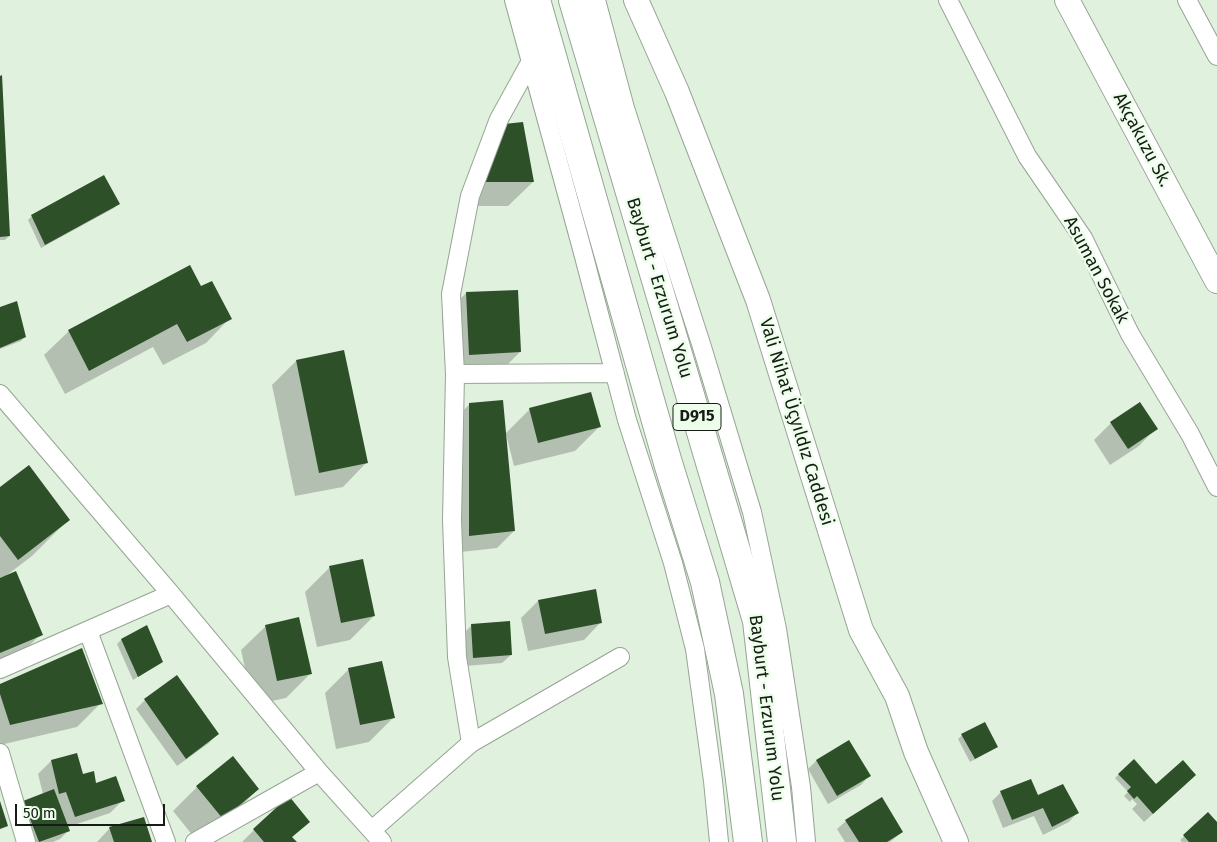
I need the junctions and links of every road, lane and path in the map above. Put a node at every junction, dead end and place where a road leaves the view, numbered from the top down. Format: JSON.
{"nodes":[{"id":1,"x":514,"y":0,"type":"edge"},
{"id":2,"x":536,"y":0,"type":"edge"},
{"id":3,"x":573,"y":0,"type":"edge"},
{"id":4,"x":596,"y":0,"type":"edge"},
{"id":5,"x":636,"y":0,"type":"edge"},
{"id":6,"x":948,"y":0,"type":"edge"},
{"id":7,"x":1067,"y":0,"type":"edge"},
{"id":8,"x":1187,"y":0,"type":"edge"},
{"id":9,"x":1217,"y":56,"type":"edge"},
{"id":10,"x":531,"y":61,"type":"junction"},
{"id":11,"x":1217,"y":281,"type":"edge"},
{"id":12,"x":615,"y":373,"type":"junction"},
{"id":13,"x":455,"y":374,"type":"junction"},
{"id":14,"x":0,"y":395,"type":"edge"},
{"id":15,"x":1217,"y":487,"type":"edge"},
{"id":16,"x":172,"y":594,"type":"junction"},
{"id":17,"x":88,"y":630,"type":"junction"},
{"id":18,"x":620,"y":657,"type":"dead end"},
{"id":19,"x":0,"y":669,"type":"edge"},
{"id":20,"x":472,"y":743,"type":"junction"},
{"id":21,"x":0,"y":754,"type":"edge"},
{"id":22,"x":319,"y":772,"type":"junction"},
{"id":23,"x":377,"y":836,"type":"edge"},
{"id":24,"x":26,"y":842,"type":"edge"},
{"id":25,"x":166,"y":842,"type":"edge"},
{"id":26,"x":195,"y":842,"type":"edge"},
{"id":27,"x":719,"y":842,"type":"edge"},
{"id":28,"x":748,"y":842,"type":"edge"},
{"id":29,"x":782,"y":842,"type":"edge"},
{"id":30,"x":806,"y":842,"type":"edge"},
{"id":31,"x":956,"y":842,"type":"edge"}],
"edges":[{"from":1,"to":10,"type":"street"},
{"from":2,"to":28,"type":"highway","name":"Bayburt - Erzurum Yolu","number":"D915"},
{"from":3,"to":29,"type":"highway","name":"Bayburt - Erzurum Yolu","number":"D915"},
{"from":4,"to":30,"type":"street"},
{"from":5,"to":31,"type":"main road","name":"Vali Nihat Üçyıldız Caddesi"},
{"from":6,"to":15,"type":"street","name":"Asuman Sokak"},
{"from":7,"to":11,"type":"main road","name":"Akçakuzu Sk."},
{"from":8,"to":9,"type":"street"},
{"from":10,"to":12,"type":"street"},
{"from":10,"to":13,"type":"street"},
{"from":12,"to":13,"type":"street"},
{"from":12,"to":27,"type":"street"},
{"from":13,"to":20,"type":"street"},
{"from":14,"to":16,"type":"street"},
{"from":16,"to":17,"type":"street"},
{"from":16,"to":22,"type":"street"},
{"from":17,"to":19,"type":"street"},
{"from":17,"to":25,"type":"street"},
{"from":18,"to":20,"type":"street"},
{"from":20,"to":23,"type":"street"},
{"from":21,"to":24,"type":"street"},
{"from":22,"to":23,"type":"street"},
{"from":22,"to":26,"type":"street"}]}
